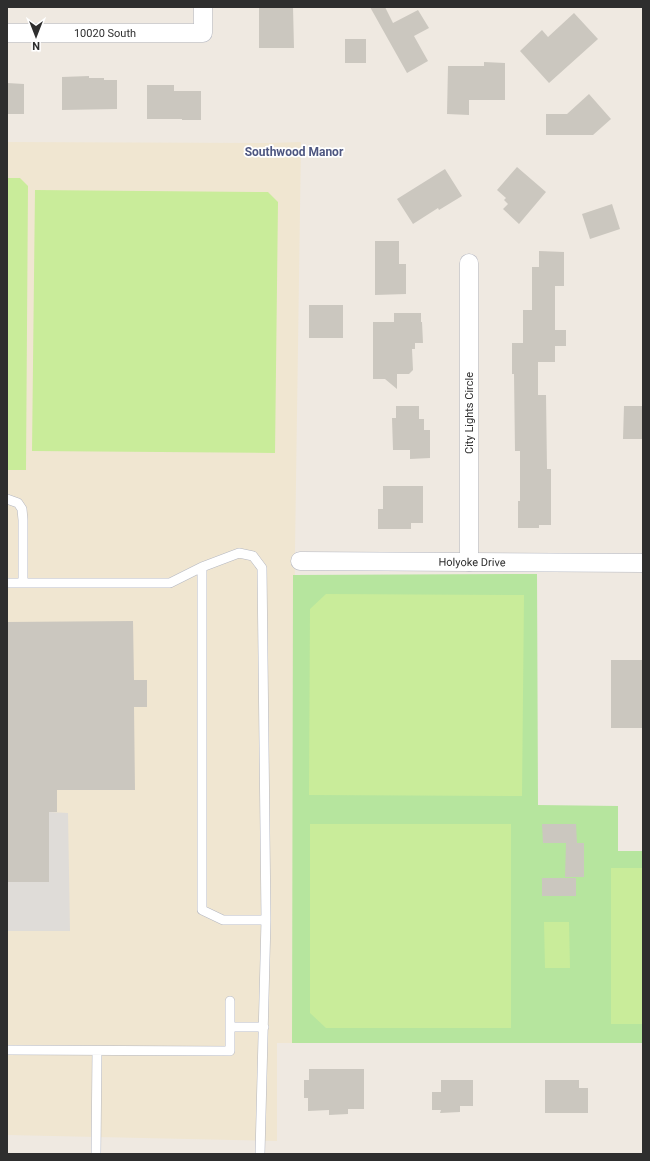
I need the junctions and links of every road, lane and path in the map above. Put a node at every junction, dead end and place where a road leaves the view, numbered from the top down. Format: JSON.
{"nodes":[{"id":1,"x":203,"y":7,"type":"edge"},
{"id":2,"x":7,"y":33,"type":"edge"},
{"id":3,"x":469,"y":263,"type":"dead end"},
{"id":4,"x":7,"y":500,"type":"edge"},
{"id":5,"x":300,"y":561,"type":"dead end"},
{"id":6,"x":469,"y":562,"type":"junction"},
{"id":7,"x":643,"y":563,"type":"edge"},
{"id":8,"x":202,"y":567,"type":"junction"},
{"id":9,"x":7,"y":583,"type":"edge"},
{"id":10,"x":23,"y":583,"type":"junction"},
{"id":11,"x":266,"y":920,"type":"junction"},
{"id":12,"x":230,"y":1001,"type":"dead end"},
{"id":13,"x":230,"y":1027,"type":"junction"},
{"id":14,"x":264,"y":1027,"type":"junction"},
{"id":15,"x":7,"y":1050,"type":"edge"},
{"id":16,"x":97,"y":1051,"type":"junction"},
{"id":17,"x":96,"y":1154,"type":"edge"},
{"id":18,"x":260,"y":1154,"type":"edge"}],
"edges":[{"from":1,"to":2,"type":"street","name":"10020 South"},
{"from":3,"to":6,"type":"street","name":"City Lights Circle"},
{"from":4,"to":10,"type":"lane"},
{"from":5,"to":6,"type":"street","name":"Holyoke Drive"},
{"from":6,"to":7,"type":"street","name":"Holyoke Drive"},
{"from":8,"to":10,"type":"lane"},
{"from":8,"to":11,"type":"lane"},
{"from":8,"to":11,"type":"lane"},
{"from":9,"to":10,"type":"lane"},
{"from":11,"to":14,"type":"lane"},
{"from":12,"to":13,"type":"lane"},
{"from":13,"to":14,"type":"lane"},
{"from":13,"to":16,"type":"lane"},
{"from":14,"to":18,"type":"lane"},
{"from":15,"to":16,"type":"lane"},
{"from":16,"to":17,"type":"lane"}]}
